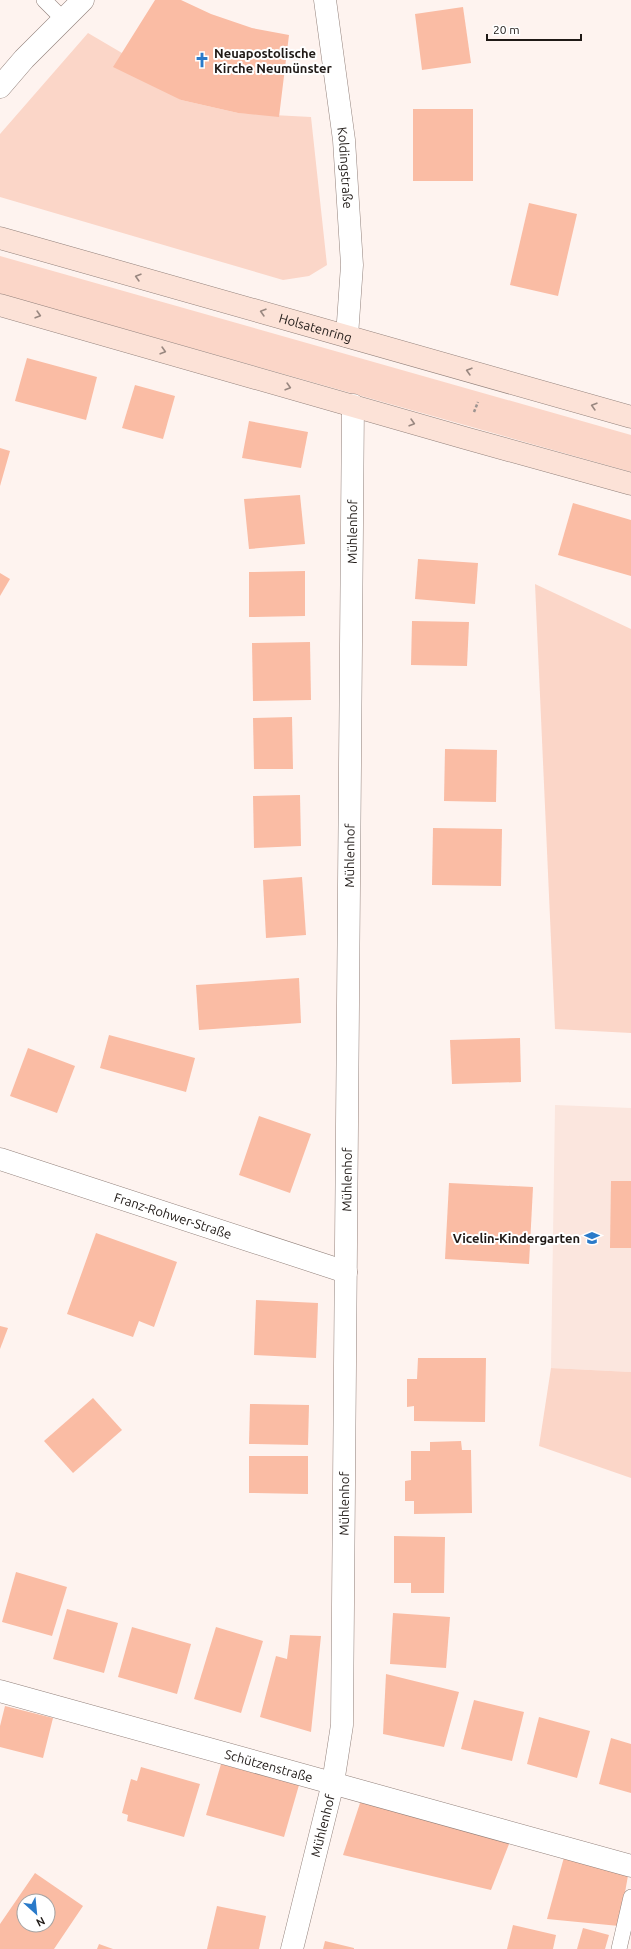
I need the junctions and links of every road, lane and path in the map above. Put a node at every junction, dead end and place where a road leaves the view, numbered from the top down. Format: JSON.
{"nodes":[{"id":1,"x":44,"y":0,"type":"edge"},
{"id":2,"x":83,"y":0,"type":"edge"},
{"id":3,"x":325,"y":0,"type":"edge"},
{"id":4,"x":64,"y":19,"type":"junction"},
{"id":5,"x":0,"y":87,"type":"edge"},
{"id":6,"x":0,"y":238,"type":"edge"},
{"id":7,"x":0,"y":305,"type":"edge"},
{"id":8,"x":347,"y":336,"type":"junction"},
{"id":9,"x":354,"y":405,"type":"junction"},
{"id":10,"x":631,"y":417,"type":"edge"},
{"id":11,"x":631,"y":484,"type":"edge"},
{"id":12,"x":0,"y":1159,"type":"edge"},
{"id":13,"x":346,"y":1272,"type":"junction"},
{"id":14,"x":0,"y":1691,"type":"edge"},
{"id":15,"x":333,"y":1783,"type":"junction"},
{"id":16,"x":631,"y":1866,"type":"edge"},
{"id":17,"x":631,"y":1897,"type":"edge"},
{"id":18,"x":292,"y":1949,"type":"edge"},
{"id":19,"x":619,"y":1949,"type":"edge"}],
"edges":[{"from":1,"to":4,"type":"lane"},
{"from":2,"to":4,"type":"street"},
{"from":3,"to":8,"type":"street","name":"Koldingstraße"},
{"from":4,"to":5,"type":"street"},
{"from":8,"to":6,"type":"main road","name":"Holsatenring","one_way":true},
{"from":7,"to":9,"type":"main road","one_way":true},
{"from":10,"to":8,"type":"main road","name":"Holsatenring","one_way":true},
{"from":9,"to":11,"type":"main road","one_way":true},
{"from":9,"to":13,"type":"street","name":"Mühlenhof"},
{"from":12,"to":13,"type":"street","name":"Franz-Rohwer-Straße"},
{"from":13,"to":15,"type":"street","name":"Mühlenhof"},
{"from":14,"to":15,"type":"street","name":"Schützenstraße"},
{"from":15,"to":16,"type":"street","name":"Schützenstraße"},
{"from":15,"to":18,"type":"street","name":"Mühlenhof"},
{"from":17,"to":19,"type":"lane"}]}
